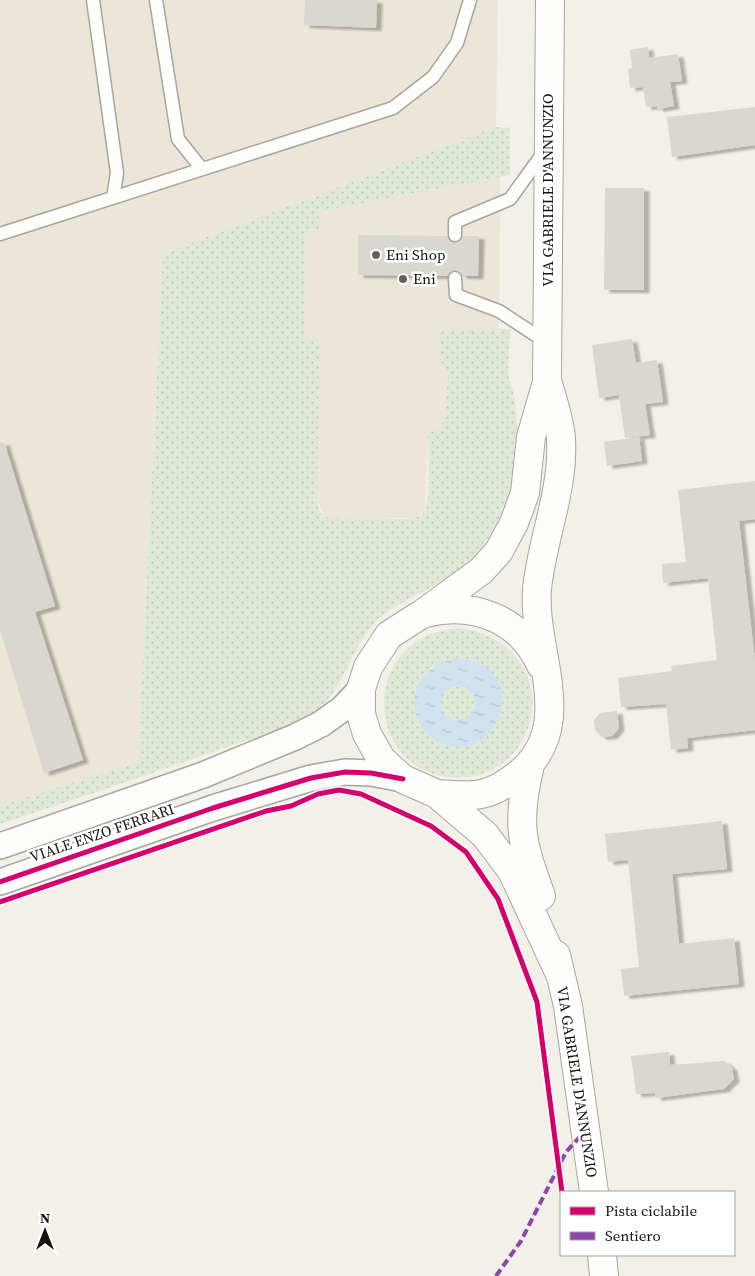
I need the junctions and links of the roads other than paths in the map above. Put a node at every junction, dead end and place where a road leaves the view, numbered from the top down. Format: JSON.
{"nodes":[{"id":1,"x":93,"y":0,"type":"edge"},
{"id":2,"x":156,"y":0,"type":"edge"},
{"id":3,"x":470,"y":0,"type":"edge"},
{"id":4,"x":550,"y":0,"type":"edge"},
{"id":5,"x":548,"y":146,"type":"junction"},
{"id":6,"x":202,"y":169,"type":"junction"},
{"id":7,"x":113,"y":198,"type":"junction"},
{"id":8,"x":0,"y":234,"type":"edge"},
{"id":9,"x":455,"y":235,"type":"dead end"},
{"id":10,"x":455,"y":278,"type":"dead end"},
{"id":11,"x":548,"y":343,"type":"junction"},
{"id":12,"x":547,"y":380,"type":"junction"},
{"id":13,"x":422,"y":614,"type":"junction"},
{"id":14,"x":545,"y":674,"type":"junction"},
{"id":15,"x":360,"y":689,"type":"junction"},
{"id":16,"x":530,"y":765,"type":"junction"},
{"id":17,"x":402,"y":779,"type":"junction"},
{"id":18,"x":437,"y":794,"type":"junction"},
{"id":19,"x":0,"y":846,"type":"edge"},
{"id":20,"x":0,"y":882,"type":"edge"},
{"id":21,"x":559,"y":972,"type":"junction"},
{"id":22,"x":594,"y":1191,"type":"edge"},
{"id":23,"x":602,"y":1256,"type":"edge"},
{"id":24,"x":604,"y":1276,"type":"edge"}],
"edges":[{"from":1,"to":7,"type":"lane"},
{"from":2,"to":6,"type":"lane"},
{"from":3,"to":6,"type":"lane"},
{"from":4,"to":5,"type":"main road","name":"VIA GABRIELE D'ANNUNZIO"},
{"from":5,"to":9,"type":"lane"},
{"from":5,"to":11,"type":"main road","name":"VIA GABRIELE D'ANNUNZIO"},
{"from":6,"to":7,"type":"lane"},
{"from":7,"to":8,"type":"lane"},
{"from":10,"to":11,"type":"lane"},
{"from":11,"to":12,"type":"main road","name":"VIA GABRIELE D'ANNUNZIO"},
{"from":12,"to":13,"type":"main road"},
{"from":12,"to":14,"type":"main road"},
{"from":13,"to":14,"type":"main road"},
{"from":13,"to":15,"type":"main road"},
{"from":14,"to":16,"type":"main road"},
{"from":15,"to":17,"type":"main road"},
{"from":15,"to":19,"type":"street","name":"VIALE ENZO FERRARI"},
{"from":16,"to":18,"type":"main road"},
{"from":16,"to":21,"type":"main road"},
{"from":17,"to":18,"type":"main road"},
{"from":17,"to":20,"type":"street","name":"VIALE ENZO FERRARI"},
{"from":18,"to":21,"type":"main road"},
{"from":21,"to":22,"type":"main road","name":"VIA GABRIELE D'ANNUNZIO"},
{"from":23,"to":24,"type":"main road"}]}
